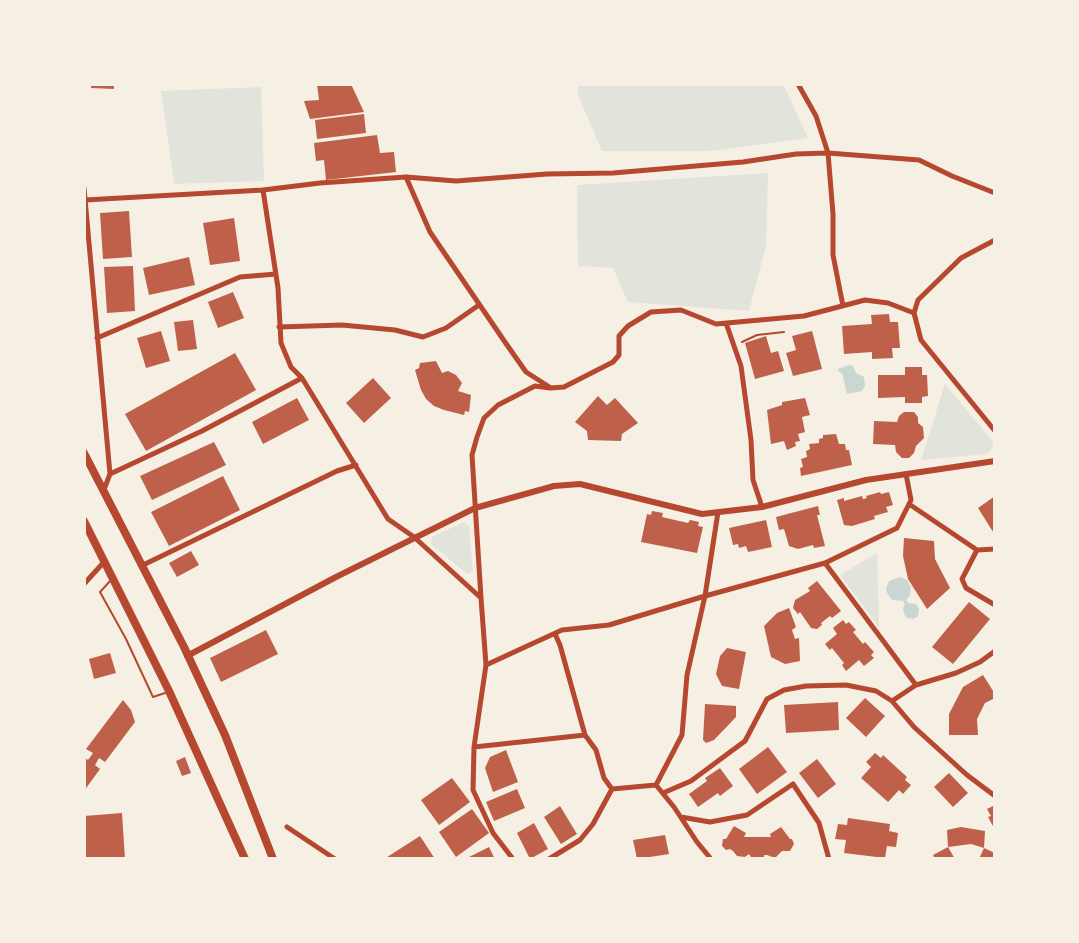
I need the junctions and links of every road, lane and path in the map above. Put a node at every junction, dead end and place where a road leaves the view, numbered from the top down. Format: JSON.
{"nodes":[{"id":1,"x":798,"y":84,"type":"edge"},
{"id":2,"x":828,"y":153,"type":"junction"},
{"id":3,"x":406,"y":177,"type":"junction"},
{"id":4,"x":84,"y":188,"type":"edge"},
{"id":5,"x":263,"y":190,"type":"junction"},
{"id":6,"x":995,"y":193,"type":"edge"},
{"id":7,"x":85,"y":200,"type":"edge"},
{"id":8,"x":995,"y":240,"type":"edge"},
{"id":9,"x":276,"y":274,"type":"junction"},
{"id":10,"x":479,"y":305,"type":"junction"},
{"id":11,"x":843,"y":306,"type":"junction"},
{"id":12,"x":914,"y":313,"type":"junction"},
{"id":13,"x":726,"y":323,"type":"junction"},
{"id":14,"x":279,"y":327,"type":"junction"},
{"id":15,"x":784,"y":332,"type":"dead end"},
{"id":16,"x":732,"y":336,"type":"junction"},
{"id":17,"x":97,"y":338,"type":"junction"},
{"id":18,"x":302,"y":378,"type":"junction"},
{"id":19,"x":551,"y":388,"type":"junction"},
{"id":20,"x":995,"y":431,"type":"edge"},
{"id":21,"x":84,"y":453,"type":"edge"},
{"id":22,"x":995,"y":461,"type":"edge"},
{"id":23,"x":356,"y":465,"type":"junction"},
{"id":24,"x":110,"y":474,"type":"junction"},
{"id":25,"x":906,"y":474,"type":"junction"},
{"id":26,"x":104,"y":492,"type":"junction"},
{"id":27,"x":909,"y":504,"type":"junction"},
{"id":28,"x":762,"y":507,"type":"junction"},
{"id":29,"x":475,"y":508,"type":"junction"},
{"id":30,"x":718,"y":512,"type":"junction"},
{"id":31,"x":84,"y":521,"type":"edge"},
{"id":32,"x":414,"y":537,"type":"junction"},
{"id":33,"x":995,"y":549,"type":"edge"},
{"id":34,"x":977,"y":550,"type":"junction"},
{"id":35,"x":104,"y":562,"type":"junction"},
{"id":36,"x":825,"y":563,"type":"junction"},
{"id":37,"x":141,"y":566,"type":"junction"},
{"id":38,"x":113,"y":578,"type":"junction"},
{"id":39,"x":84,"y":584,"type":"edge"},
{"id":40,"x":705,"y":596,"type":"junction"},
{"id":41,"x":481,"y":598,"type":"junction"},
{"id":42,"x":995,"y":605,"type":"edge"},
{"id":43,"x":555,"y":634,"type":"junction"},
{"id":44,"x":995,"y":651,"type":"edge"},
{"id":45,"x":187,"y":656,"type":"junction"},
{"id":46,"x":486,"y":665,"type":"junction"},
{"id":47,"x":916,"y":685,"type":"junction"},
{"id":48,"x":169,"y":691,"type":"junction"},
{"id":49,"x":892,"y":701,"type":"junction"},
{"id":50,"x":585,"y":735,"type":"junction"},
{"id":51,"x":474,"y":747,"type":"junction"},
{"id":52,"x":656,"y":785,"type":"junction"},
{"id":53,"x":612,"y":789,"type":"junction"},
{"id":54,"x":663,"y":793,"type":"junction"},
{"id":55,"x":995,"y":796,"type":"edge"},
{"id":56,"x":681,"y":817,"type":"junction"},
{"id":57,"x":287,"y":827,"type":"dead end"},
{"id":58,"x":245,"y":859,"type":"edge"},
{"id":59,"x":273,"y":859,"type":"edge"},
{"id":60,"x":335,"y":859,"type":"edge"},
{"id":61,"x":513,"y":859,"type":"edge"},
{"id":62,"x":549,"y":859,"type":"edge"},
{"id":63,"x":711,"y":859,"type":"edge"},
{"id":64,"x":829,"y":859,"type":"edge"}],
"edges":[{"from":1,"to":2,"type":"street"},
{"from":2,"to":3,"type":"street"},
{"from":2,"to":6,"type":"street"},
{"from":2,"to":11,"type":"street"},
{"from":3,"to":5,"type":"street"},
{"from":3,"to":10,"type":"street"},
{"from":4,"to":7,"type":"street"},
{"from":5,"to":7,"type":"street"},
{"from":5,"to":9,"type":"street"},
{"from":7,"to":17,"type":"street"},
{"from":8,"to":12,"type":"street"},
{"from":9,"to":14,"type":"street"},
{"from":9,"to":17,"type":"street"},
{"from":10,"to":14,"type":"street"},
{"from":10,"to":19,"type":"street"},
{"from":11,"to":12,"type":"street"},
{"from":11,"to":13,"type":"street"},
{"from":12,"to":20,"type":"street"},
{"from":13,"to":16,"type":"street"},
{"from":13,"to":19,"type":"street"},
{"from":14,"to":18,"type":"street"},
{"from":15,"to":16,"type":"path"},
{"from":16,"to":28,"type":"street"},
{"from":17,"to":24,"type":"street"},
{"from":18,"to":23,"type":"street"},
{"from":18,"to":24,"type":"street"},
{"from":19,"to":29,"type":"street"},
{"from":21,"to":26,"type":"highway"},
{"from":22,"to":25,"type":"street"},
{"from":23,"to":32,"type":"street"},
{"from":23,"to":37,"type":"street"},
{"from":24,"to":26,"type":"street"},
{"from":25,"to":27,"type":"street"},
{"from":25,"to":28,"type":"street"},
{"from":26,"to":37,"type":"highway"},
{"from":27,"to":34,"type":"street"},
{"from":27,"to":36,"type":"street"},
{"from":28,"to":30,"type":"street"},
{"from":29,"to":30,"type":"street"},
{"from":29,"to":32,"type":"street"},
{"from":29,"to":41,"type":"street"},
{"from":30,"to":40,"type":"street"},
{"from":31,"to":35,"type":"highway"},
{"from":32,"to":41,"type":"street"},
{"from":32,"to":45,"type":"street"},
{"from":33,"to":34,"type":"street"},
{"from":34,"to":42,"type":"street"},
{"from":35,"to":38,"type":"highway"},
{"from":35,"to":39,"type":"street"},
{"from":36,"to":40,"type":"street"},
{"from":36,"to":47,"type":"street"},
{"from":37,"to":45,"type":"highway"},
{"from":38,"to":48,"type":"highway"},
{"from":38,"to":48,"type":"lane"},
{"from":40,"to":43,"type":"street"},
{"from":40,"to":52,"type":"street"},
{"from":41,"to":46,"type":"street"},
{"from":43,"to":46,"type":"street"},
{"from":43,"to":50,"type":"street"},
{"from":44,"to":47,"type":"street"},
{"from":45,"to":59,"type":"highway"},
{"from":46,"to":51,"type":"street"},
{"from":47,"to":49,"type":"street"},
{"from":48,"to":58,"type":"highway"},
{"from":49,"to":54,"type":"street"},
{"from":49,"to":55,"type":"street"},
{"from":50,"to":51,"type":"street"},
{"from":50,"to":53,"type":"street"},
{"from":51,"to":61,"type":"street"},
{"from":52,"to":53,"type":"street"},
{"from":52,"to":54,"type":"street"},
{"from":53,"to":62,"type":"street"},
{"from":54,"to":56,"type":"street"},
{"from":56,"to":63,"type":"street"},
{"from":56,"to":64,"type":"street"},
{"from":57,"to":60,"type":"street"}]}
